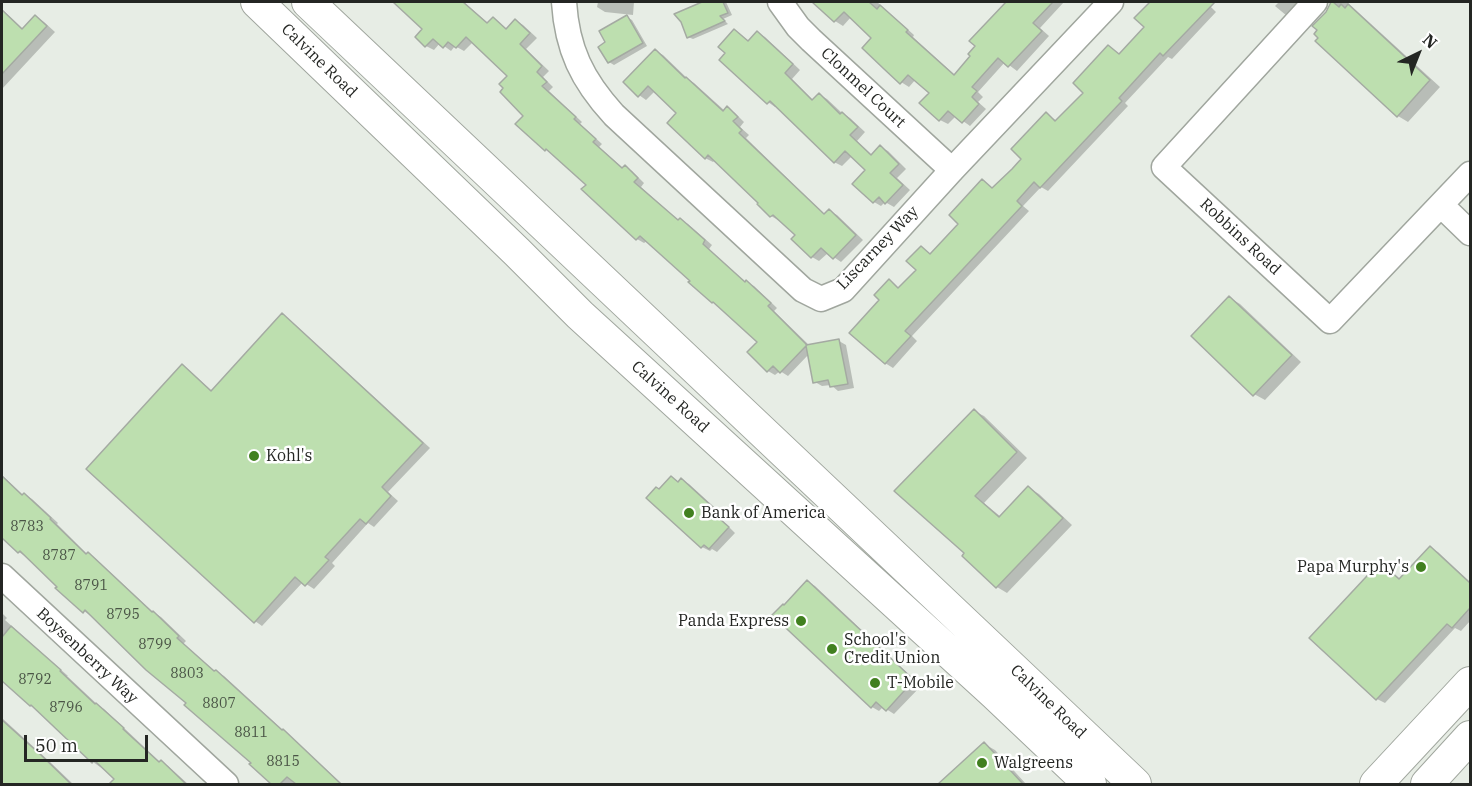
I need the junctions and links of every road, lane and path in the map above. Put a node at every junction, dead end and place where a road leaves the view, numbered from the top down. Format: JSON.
{"nodes":[{"id":1,"x":257,"y":2,"type":"edge"},
{"id":2,"x":308,"y":2,"type":"edge"},
{"id":3,"x":564,"y":2,"type":"edge"},
{"id":4,"x":780,"y":2,"type":"edge"},
{"id":5,"x":1111,"y":2,"type":"edge"},
{"id":6,"x":1315,"y":2,"type":"edge"},
{"id":7,"x":952,"y":170,"type":"junction"},
{"id":8,"x":1470,"y":174,"type":"edge"},
{"id":9,"x":1441,"y":205,"type":"junction"},
{"id":10,"x":481,"y":218,"type":"junction"},
{"id":11,"x":1470,"y":232,"type":"edge"},
{"id":12,"x":604,"y":280,"type":"junction"},
{"id":13,"x":580,"y":315,"type":"junction"},
{"id":14,"x":692,"y":364,"type":"junction"},
{"id":15,"x":806,"y":522,"type":"junction"},
{"id":16,"x":2,"y":576,"type":"edge"},
{"id":17,"x":920,"y":580,"type":"junction"},
{"id":18,"x":1470,"y":683,"type":"edge"},
{"id":19,"x":1470,"y":737,"type":"edge"},
{"id":20,"x":226,"y":784,"type":"edge"},
{"id":21,"x":1090,"y":784,"type":"edge"},
{"id":22,"x":1135,"y":784,"type":"edge"},
{"id":23,"x":1376,"y":784,"type":"edge"},
{"id":24,"x":1426,"y":784,"type":"edge"}],
"edges":[{"from":1,"to":10,"type":"main road","name":"Calvine Road"},
{"from":2,"to":12,"type":"main road","name":"Calvine Road"},
{"from":3,"to":7,"type":"street","name":"Liscarney Way"},
{"from":4,"to":7,"type":"street","name":"Clonmel Court"},
{"from":5,"to":7,"type":"street","name":"Liscarney Way"},
{"from":6,"to":9,"type":"street","name":"Robbins Road"},
{"from":8,"to":9,"type":"street","name":"Robbins Road"},
{"from":9,"to":11,"type":"street"},
{"from":10,"to":12,"type":"main road"},
{"from":10,"to":13,"type":"main road","name":"Calvine Road"},
{"from":12,"to":14,"type":"main road","name":"Calvine Road"},
{"from":13,"to":14,"type":"main road"},
{"from":13,"to":15,"type":"main road","name":"Calvine Road"},
{"from":14,"to":17,"type":"main road","name":"Calvine Road"},
{"from":15,"to":17,"type":"main road"},
{"from":15,"to":21,"type":"main road","name":"Calvine Road"},
{"from":16,"to":20,"type":"street","name":"Boysenberry Way"},
{"from":17,"to":22,"type":"main road","name":"Calvine Road"},
{"from":18,"to":23,"type":"main road"},
{"from":19,"to":24,"type":"main road"}]}
